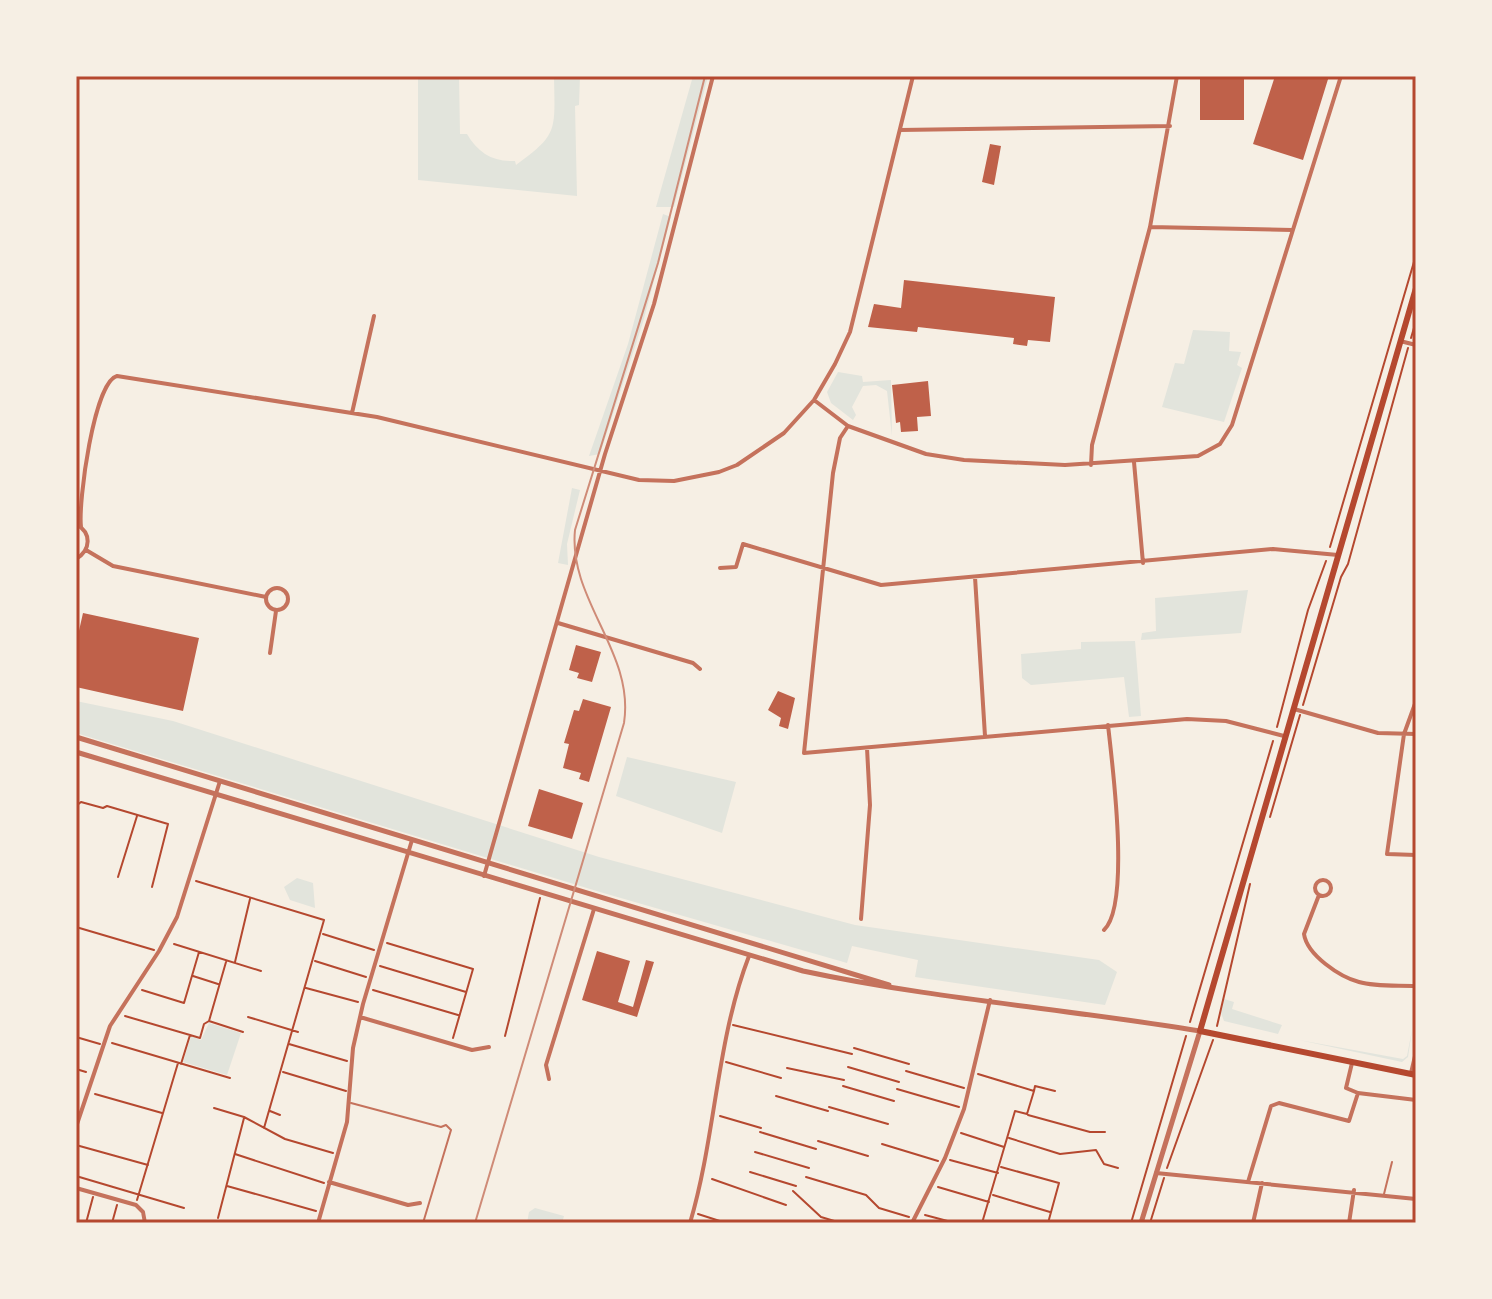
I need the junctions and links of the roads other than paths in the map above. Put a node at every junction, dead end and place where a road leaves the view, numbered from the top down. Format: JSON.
{"nodes":[{"id":1,"x":713,"y":76,"type":"edge"},
{"id":2,"x":913,"y":76,"type":"edge"},
{"id":3,"x":1177,"y":76,"type":"edge"},
{"id":4,"x":1341,"y":76,"type":"edge"},
{"id":5,"x":1170,"y":126,"type":"junction"},
{"id":6,"x":899,"y":130,"type":"junction"},
{"id":7,"x":1150,"y":227,"type":"junction"},
{"id":8,"x":1293,"y":230,"type":"junction"},
{"id":9,"x":1416,"y":288,"type":"edge"},
{"id":10,"x":374,"y":316,"type":"dead end"},
{"id":11,"x":1400,"y":341,"type":"junction"},
{"id":12,"x":1416,"y":345,"type":"edge"},
{"id":13,"x":814,"y":400,"type":"junction"},
{"id":14,"x":352,"y":413,"type":"junction"},
{"id":15,"x":848,"y":426,"type":"junction"},
{"id":16,"x":1134,"y":462,"type":"junction"},
{"id":17,"x":1091,"y":465,"type":"junction"},
{"id":18,"x":600,"y":471,"type":"junction"},
{"id":19,"x":80,"y":495,"type":"junction"},
{"id":20,"x":76,"y":502,"type":"edge"},
{"id":21,"x":79,"y":525,"type":"edge"},
{"id":22,"x":86,"y":550,"type":"junction"},
{"id":23,"x":1338,"y":555,"type":"junction"},
{"id":24,"x":77,"y":559,"type":"edge"},
{"id":25,"x":1143,"y":563,"type":"junction"},
{"id":26,"x":822,"y":567,"type":"junction"},
{"id":27,"x":720,"y":568,"type":"dead end"},
{"id":28,"x":975,"y":577,"type":"junction"},
{"id":29,"x":266,"y":597,"type":"junction"},
{"id":30,"x":276,"y":611,"type":"junction"},
{"id":31,"x":558,"y":623,"type":"junction"},
{"id":32,"x":270,"y":653,"type":"dead end"},
{"id":33,"x":700,"y":669,"type":"dead end"},
{"id":34,"x":1416,"y":701,"type":"edge"},
{"id":35,"x":1292,"y":709,"type":"junction"},
{"id":36,"x":1108,"y":725,"type":"junction"},
{"id":37,"x":1404,"y":734,"type":"junction"},
{"id":38,"x":1416,"y":734,"type":"edge"},
{"id":39,"x":985,"y":736,"type":"junction"},
{"id":40,"x":1284,"y":736,"type":"junction"},
{"id":41,"x":76,"y":737,"type":"edge"},
{"id":42,"x":867,"y":748,"type":"junction"},
{"id":43,"x":76,"y":752,"type":"edge"},
{"id":44,"x":220,"y":781,"type":"junction"},
{"id":45,"x":215,"y":794,"type":"junction"},
{"id":46,"x":412,"y":840,"type":"junction"},
{"id":47,"x":409,"y":853,"type":"junction"},
{"id":48,"x":1416,"y":855,"type":"edge"},
{"id":49,"x":489,"y":863,"type":"junction"},
{"id":50,"x":484,"y":876,"type":"junction"},
{"id":51,"x":1319,"y":895,"type":"dead end"},
{"id":52,"x":594,"y":909,"type":"junction"},
{"id":53,"x":861,"y":919,"type":"dead end"},
{"id":54,"x":1104,"y":930,"type":"dead end"},
{"id":55,"x":749,"y":956,"type":"junction"},
{"id":56,"x":1416,"y":986,"type":"edge"},
{"id":57,"x":909,"y":990,"type":"junction"},
{"id":58,"x":990,"y":1000,"type":"junction"},
{"id":59,"x":360,"y":1017,"type":"junction"},
{"id":60,"x":1200,"y":1031,"type":"junction"},
{"id":61,"x":489,"y":1047,"type":"dead end"},
{"id":62,"x":1416,"y":1052,"type":"edge"},
{"id":63,"x":1352,"y":1061,"type":"junction"},
{"id":64,"x":1414,"y":1074,"type":"edge"},
{"id":65,"x":549,"y":1079,"type":"dead end"},
{"id":66,"x":1358,"y":1093,"type":"junction"},
{"id":67,"x":1416,"y":1100,"type":"edge"},
{"id":68,"x":350,"y":1102,"type":"junction"},
{"id":69,"x":76,"y":1127,"type":"edge"},
{"id":70,"x":1392,"y":1162,"type":"dead end"},
{"id":71,"x":1156,"y":1173,"type":"junction"},
{"id":72,"x":1248,"y":1182,"type":"junction"},
{"id":73,"x":329,"y":1183,"type":"junction"},
{"id":74,"x":1262,"y":1183,"type":"junction"},
{"id":75,"x":76,"y":1188,"type":"edge"},
{"id":76,"x":1354,"y":1190,"type":"junction"},
{"id":77,"x":1383,"y":1195,"type":"junction"},
{"id":78,"x":1416,"y":1199,"type":"edge"},
{"id":79,"x":420,"y":1203,"type":"dead end"},
{"id":80,"x":914,"y":1217,"type":"edge"},
{"id":81,"x":145,"y":1223,"type":"edge"},
{"id":82,"x":318,"y":1223,"type":"edge"},
{"id":83,"x":423,"y":1223,"type":"edge"},
{"id":84,"x":690,"y":1223,"type":"edge"},
{"id":85,"x":1141,"y":1223,"type":"edge"},
{"id":86,"x":1253,"y":1223,"type":"edge"},
{"id":87,"x":1349,"y":1223,"type":"edge"}],
"edges":[{"from":1,"to":18,"type":"street"},
{"from":2,"to":6,"type":"street"},
{"from":3,"to":5,"type":"street"},
{"from":4,"to":8,"type":"street"},
{"from":5,"to":6,"type":"street"},
{"from":5,"to":7,"type":"street"},
{"from":6,"to":13,"type":"street"},
{"from":7,"to":8,"type":"street"},
{"from":7,"to":17,"type":"street"},
{"from":8,"to":16,"type":"street"},
{"from":9,"to":11,"type":"main road"},
{"from":10,"to":14,"type":"street"},
{"from":11,"to":12,"type":"street"},
{"from":11,"to":23,"type":"main road"},
{"from":13,"to":15,"type":"street"},
{"from":13,"to":18,"type":"street"},
{"from":14,"to":18,"type":"street"},
{"from":14,"to":19,"type":"street"},
{"from":15,"to":17,"type":"street"},
{"from":15,"to":26,"type":"street"},
{"from":16,"to":17,"type":"street"},
{"from":16,"to":25,"type":"street"},
{"from":18,"to":31,"type":"street"},
{"from":19,"to":20,"type":"street"},
{"from":19,"to":21,"type":"street"},
{"from":21,"to":22,"type":"street"},
{"from":22,"to":24,"type":"street"},
{"from":22,"to":29,"type":"street"},
{"from":23,"to":25,"type":"street"},
{"from":23,"to":35,"type":"main road"},
{"from":25,"to":28,"type":"street"},
{"from":26,"to":27,"type":"street"},
{"from":26,"to":28,"type":"street"},
{"from":26,"to":42,"type":"street"},
{"from":28,"to":39,"type":"street"},
{"from":29,"to":30,"type":"street"},
{"from":29,"to":30,"type":"street"},
{"from":30,"to":32,"type":"street"},
{"from":31,"to":33,"type":"street"},
{"from":31,"to":49,"type":"street"},
{"from":34,"to":37,"type":"street"},
{"from":35,"to":37,"type":"street"},
{"from":35,"to":40,"type":"main road"},
{"from":36,"to":39,"type":"street"},
{"from":36,"to":40,"type":"street"},
{"from":36,"to":54,"type":"street"},
{"from":37,"to":38,"type":"street"},
{"from":37,"to":48,"type":"street"},
{"from":39,"to":42,"type":"street"},
{"from":40,"to":60,"type":"main road"},
{"from":41,"to":44,"type":"street"},
{"from":42,"to":53,"type":"street"},
{"from":43,"to":45,"type":"street"},
{"from":44,"to":45,"type":"street"},
{"from":44,"to":46,"type":"street"},
{"from":45,"to":47,"type":"street"},
{"from":45,"to":69,"type":"street"},
{"from":46,"to":47,"type":"street"},
{"from":46,"to":49,"type":"street"},
{"from":47,"to":50,"type":"street"},
{"from":47,"to":59,"type":"street"},
{"from":49,"to":50,"type":"street"},
{"from":49,"to":57,"type":"street"},
{"from":50,"to":52,"type":"street"},
{"from":51,"to":56,"type":"street"},
{"from":52,"to":55,"type":"street"},
{"from":52,"to":65,"type":"street"},
{"from":55,"to":57,"type":"street"},
{"from":55,"to":84,"type":"street"},
{"from":57,"to":58,"type":"street"},
{"from":58,"to":60,"type":"street"},
{"from":58,"to":80,"type":"street"},
{"from":59,"to":61,"type":"street"},
{"from":59,"to":68,"type":"street"},
{"from":60,"to":63,"type":"main road"},
{"from":60,"to":71,"type":"street"},
{"from":62,"to":64,"type":"street"},
{"from":63,"to":64,"type":"main road"},
{"from":63,"to":66,"type":"street"},
{"from":66,"to":67,"type":"street"},
{"from":66,"to":72,"type":"street"},
{"from":68,"to":73,"type":"street"},
{"from":68,"to":83,"type":"lane"},
{"from":70,"to":77,"type":"lane"},
{"from":71,"to":72,"type":"street"},
{"from":71,"to":85,"type":"street"},
{"from":72,"to":74,"type":"street"},
{"from":73,"to":79,"type":"street"},
{"from":73,"to":82,"type":"street"},
{"from":74,"to":76,"type":"street"},
{"from":74,"to":86,"type":"street"},
{"from":75,"to":81,"type":"street"},
{"from":76,"to":77,"type":"street"},
{"from":76,"to":87,"type":"street"},
{"from":77,"to":78,"type":"street"}]}
